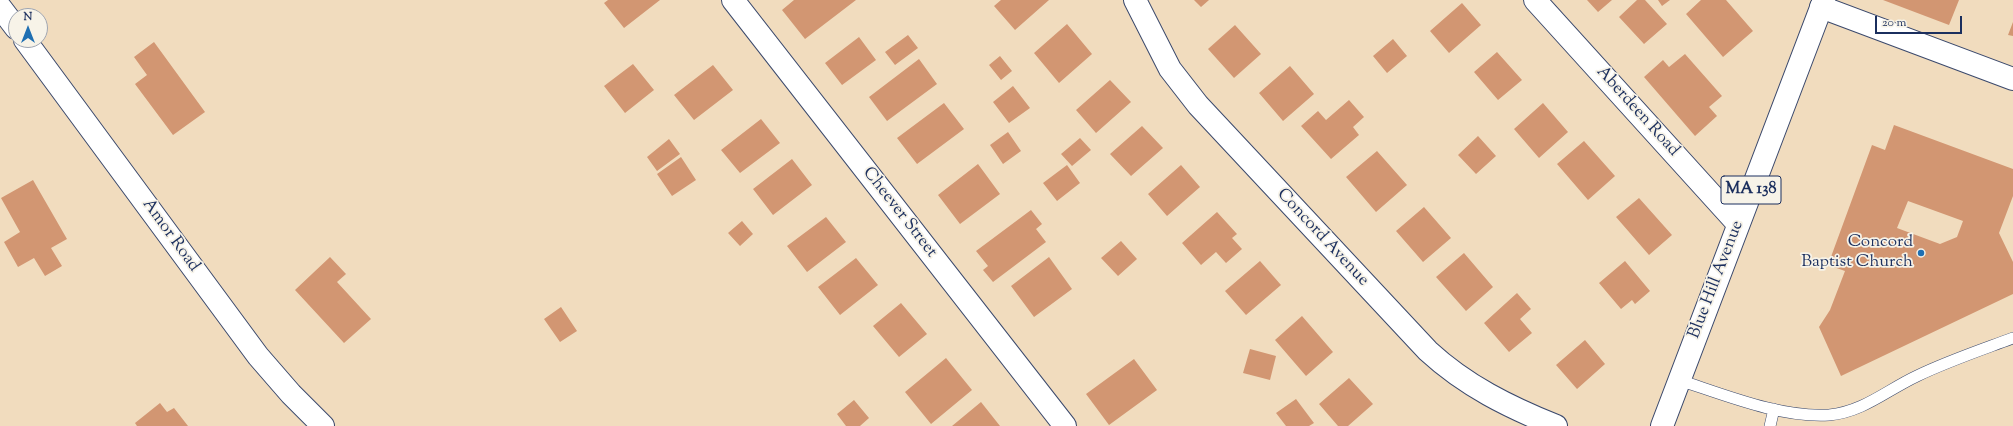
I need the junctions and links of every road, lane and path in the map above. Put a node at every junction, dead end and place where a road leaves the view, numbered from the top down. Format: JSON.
{"nodes":[{"id":1,"x":733,"y":0,"type":"edge"},
{"id":2,"x":1135,"y":0,"type":"edge"},
{"id":3,"x":1535,"y":0,"type":"edge"},
{"id":4,"x":1822,"y":3,"type":"edge"},
{"id":5,"x":0,"y":7,"type":"edge"},
{"id":6,"x":8,"y":18,"type":"edge"},
{"id":7,"x":31,"y":48,"type":"edge"},
{"id":8,"x":2013,"y":79,"type":"edge"},
{"id":9,"x":1738,"y":224,"type":"junction"},
{"id":10,"x":2013,"y":338,"type":"edge"},
{"id":11,"x":1679,"y":380,"type":"junction"},
{"id":12,"x":1774,"y":408,"type":"junction"},
{"id":13,"x":323,"y":426,"type":"edge"},
{"id":14,"x":1065,"y":426,"type":"edge"},
{"id":15,"x":1556,"y":426,"type":"edge"},
{"id":16,"x":1662,"y":426,"type":"edge"},
{"id":17,"x":1770,"y":426,"type":"edge"}],
"edges":[{"from":1,"to":14,"type":"main road","name":"Cheever Street"},
{"from":2,"to":15,"type":"main road","name":"Concord Avenue"},
{"from":3,"to":9,"type":"main road","name":"Aberdeen Road"},
{"from":4,"to":8,"type":"main road"},
{"from":4,"to":9,"type":"main road","name":"Blue Hill Avenue","number":"MA 138"},
{"from":5,"to":6,"type":"main road"},
{"from":7,"to":13,"type":"main road","name":"Amor Road"},
{"from":9,"to":11,"type":"main road","name":"Blue Hill Avenue","number":"MA 138"},
{"from":10,"to":12,"type":"lane"},
{"from":11,"to":12,"type":"lane"},
{"from":11,"to":16,"type":"main road","name":"Blue Hill Avenue","number":"MA 138"},
{"from":12,"to":17,"type":"lane"}]}
